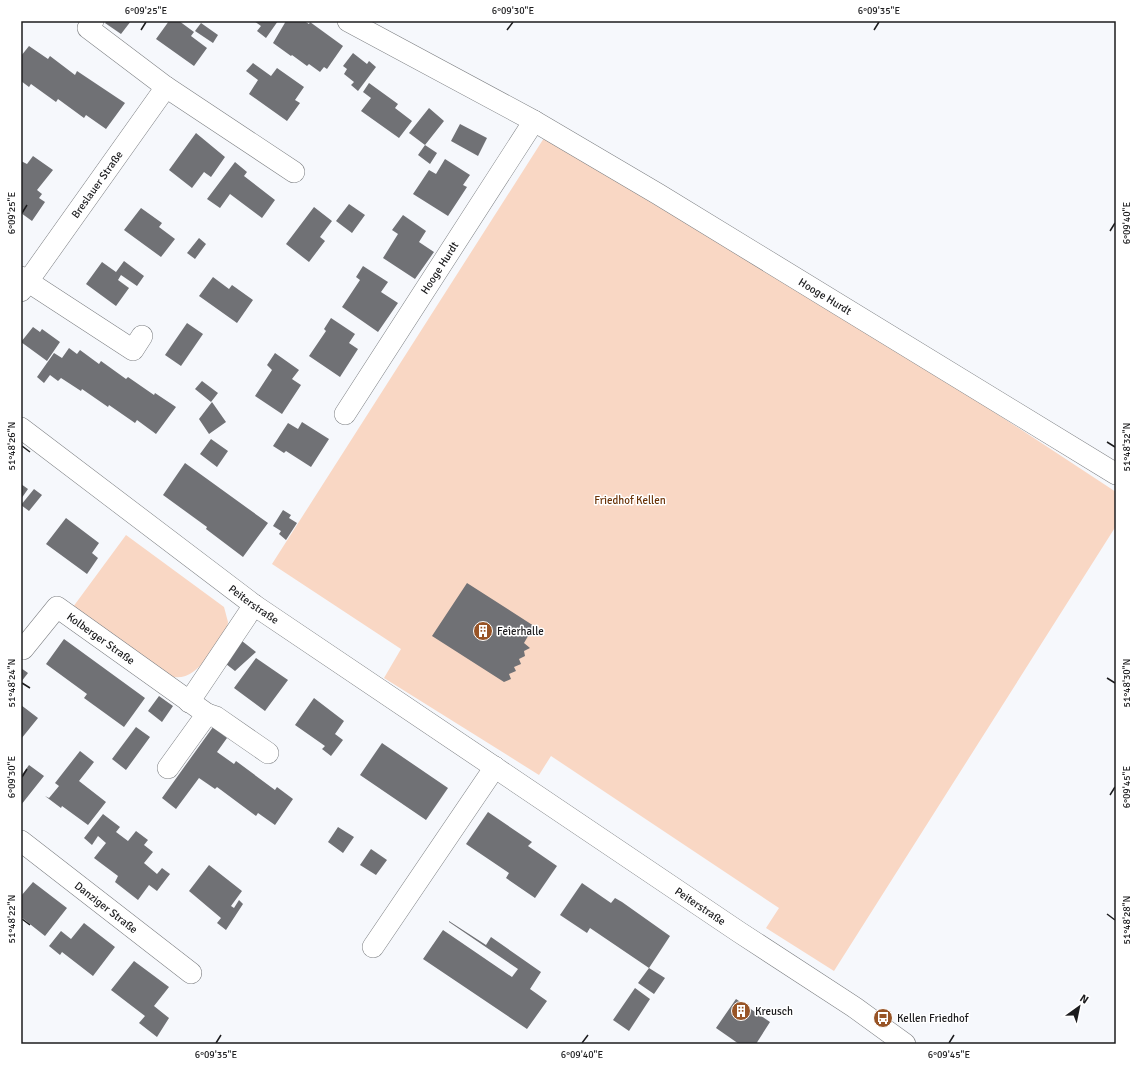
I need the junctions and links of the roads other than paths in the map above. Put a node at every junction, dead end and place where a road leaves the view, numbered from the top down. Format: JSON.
{"nodes":[{"id":1,"x":93,"y":21,"type":"edge"},
{"id":2,"x":348,"y":21,"type":"edge"},
{"id":3,"x":166,"y":87,"type":"junction"},
{"id":4,"x":534,"y":121,"type":"junction"},
{"id":5,"x":294,"y":172,"type":"dead end"},
{"id":6,"x":23,"y":283,"type":"edge"},
{"id":7,"x":142,"y":336,"type":"dead end"},
{"id":8,"x":345,"y":414,"type":"dead end"},
{"id":9,"x":21,"y":428,"type":"edge"},
{"id":10,"x":1116,"y":474,"type":"edge"},
{"id":11,"x":254,"y":605,"type":"junction"},
{"id":12,"x":23,"y":649,"type":"dead end"},
{"id":13,"x":189,"y":702,"type":"junction"},
{"id":14,"x":207,"y":714,"type":"junction"},
{"id":15,"x":268,"y":753,"type":"dead end"},
{"id":16,"x":495,"y":767,"type":"junction"},
{"id":17,"x":168,"y":768,"type":"dead end"},
{"id":18,"x":21,"y":841,"type":"edge"},
{"id":19,"x":373,"y":947,"type":"dead end"},
{"id":20,"x":191,"y":973,"type":"dead end"},
{"id":21,"x":905,"y":1044,"type":"edge"}],
"edges":[{"from":1,"to":3,"type":"street"},
{"from":2,"to":4,"type":"street","name":"Hooge Hurdt"},
{"from":3,"to":5,"type":"street"},
{"from":3,"to":6,"type":"street","name":"Breslauer Straße"},
{"from":4,"to":8,"type":"street","name":"Hooge Hurdt"},
{"from":4,"to":10,"type":"street","name":"Hooge Hurdt"},
{"from":6,"to":7,"type":"street","name":"Breslauer Straße"},
{"from":9,"to":11,"type":"street","name":"Peiterstraße"},
{"from":11,"to":13,"type":"street"},
{"from":11,"to":16,"type":"street","name":"Peiterstraße"},
{"from":12,"to":13,"type":"street","name":"Kolberger Straße"},
{"from":13,"to":14,"type":"street","name":"Kolberger Straße"},
{"from":14,"to":15,"type":"street","name":"Kolberger Straße"},
{"from":14,"to":17,"type":"street"},
{"from":16,"to":19,"type":"street"},
{"from":16,"to":21,"type":"street","name":"Peiterstraße"},
{"from":18,"to":20,"type":"street","name":"Danziger Straße"}]}
